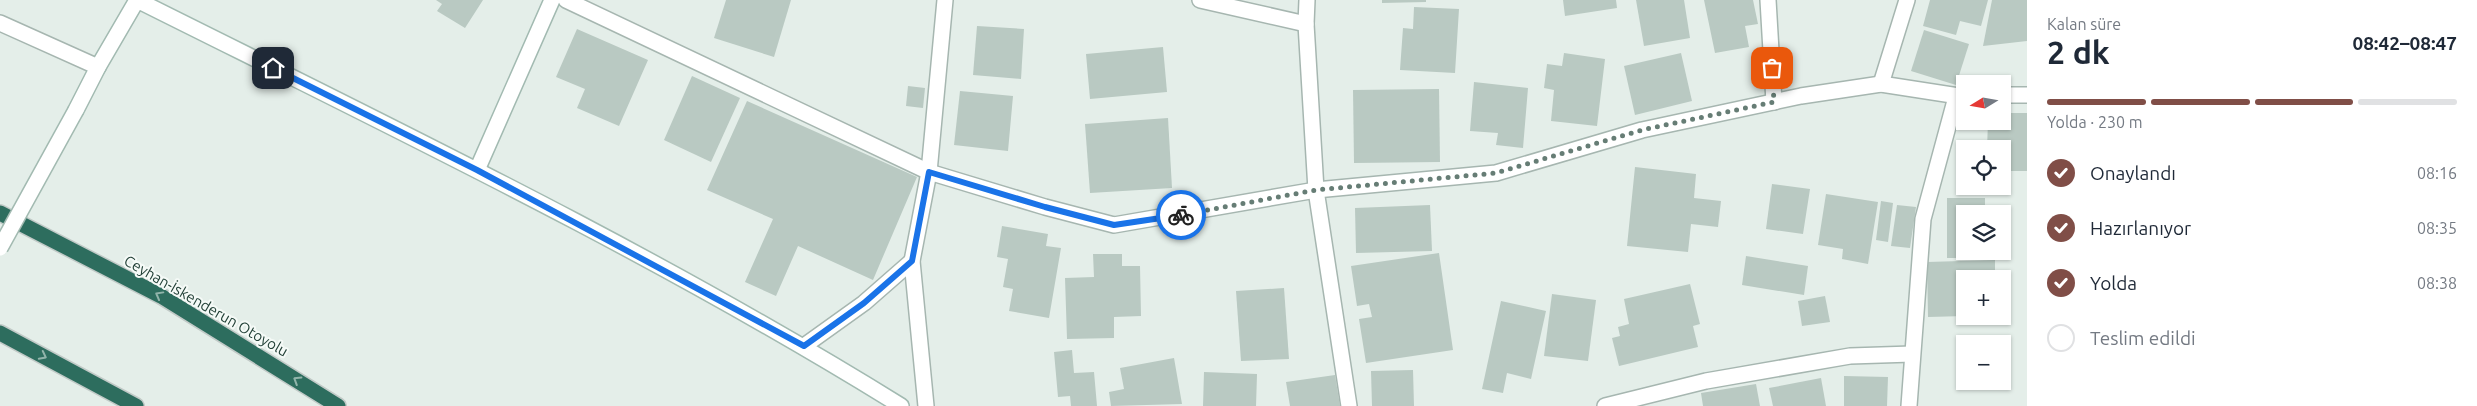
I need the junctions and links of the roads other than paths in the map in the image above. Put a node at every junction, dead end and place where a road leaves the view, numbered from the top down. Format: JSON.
{"nodes":[{"id":1,"x":552,"y":0,"type":"edge"},
{"id":2,"x":566,"y":0,"type":"edge"},
{"id":3,"x":1200,"y":0,"type":"edge"},
{"id":4,"x":1307,"y":0,"type":"edge"},
{"id":5,"x":1768,"y":0,"type":"edge"},
{"id":6,"x":1907,"y":0,"type":"edge"},
{"id":7,"x":946,"y":1,"type":"edge"},
{"id":8,"x":0,"y":23,"type":"edge"},
{"id":9,"x":1306,"y":24,"type":"junction"},
{"id":10,"x":98,"y":67,"type":"junction"},
{"id":11,"x":1881,"y":84,"type":"junction"},
{"id":12,"x":2027,"y":95,"type":"edge"},
{"id":13,"x":1956,"y":96,"type":"edge"},
{"id":14,"x":2011,"y":96,"type":"edge"},
{"id":15,"x":1774,"y":102,"type":"junction"},
{"id":16,"x":1956,"y":110,"type":"edge"},
{"id":17,"x":477,"y":170,"type":"junction"},
{"id":18,"x":929,"y":172,"type":"junction"},
{"id":19,"x":1316,"y":190,"type":"junction"},
{"id":20,"x":0,"y":213,"type":"edge"},
{"id":21,"x":0,"y":248,"type":"edge"},
{"id":22,"x":912,"y":261,"type":"junction"},
{"id":23,"x":0,"y":334,"type":"edge"},
{"id":24,"x":804,"y":346,"type":"junction"},
{"id":25,"x":1912,"y":354,"type":"junction"},
{"id":26,"x":136,"y":406,"type":"edge"},
{"id":27,"x":338,"y":406,"type":"edge"},
{"id":28,"x":901,"y":406,"type":"edge"},
{"id":29,"x":926,"y":406,"type":"edge"},
{"id":30,"x":1349,"y":406,"type":"edge"},
{"id":31,"x":1606,"y":406,"type":"edge"},
{"id":32,"x":1909,"y":406,"type":"edge"}],
"edges":[{"from":1,"to":17,"type":"street"},
{"from":2,"to":18,"type":"street"},
{"from":3,"to":9,"type":"street"},
{"from":4,"to":9,"type":"street"},
{"from":5,"to":15,"type":"street"},
{"from":6,"to":11,"type":"street"},
{"from":7,"to":18,"type":"street"},
{"from":8,"to":10,"type":"street"},
{"from":9,"to":19,"type":"street"},
{"from":10,"to":17,"type":"street"},
{"from":10,"to":21,"type":"street","bridge":true},
{"from":11,"to":13,"type":"street"},
{"from":11,"to":15,"type":"street"},
{"from":12,"to":14,"type":"street"},
{"from":15,"to":19,"type":"street"},
{"from":16,"to":25,"type":"street"},
{"from":17,"to":24,"type":"street"},
{"from":18,"to":19,"type":"street"},
{"from":18,"to":22,"type":"street"},
{"from":19,"to":30,"type":"street"},
{"from":27,"to":20,"type":"highway","name":"Ceyhan-İskenderun Otoyolu","one_way":true},
{"from":22,"to":24,"type":"street"},
{"from":22,"to":29,"type":"street"},
{"from":23,"to":26,"type":"highway","one_way":true},
{"from":24,"to":28,"type":"street"},
{"from":25,"to":31,"type":"street"},
{"from":25,"to":32,"type":"street"}]}
